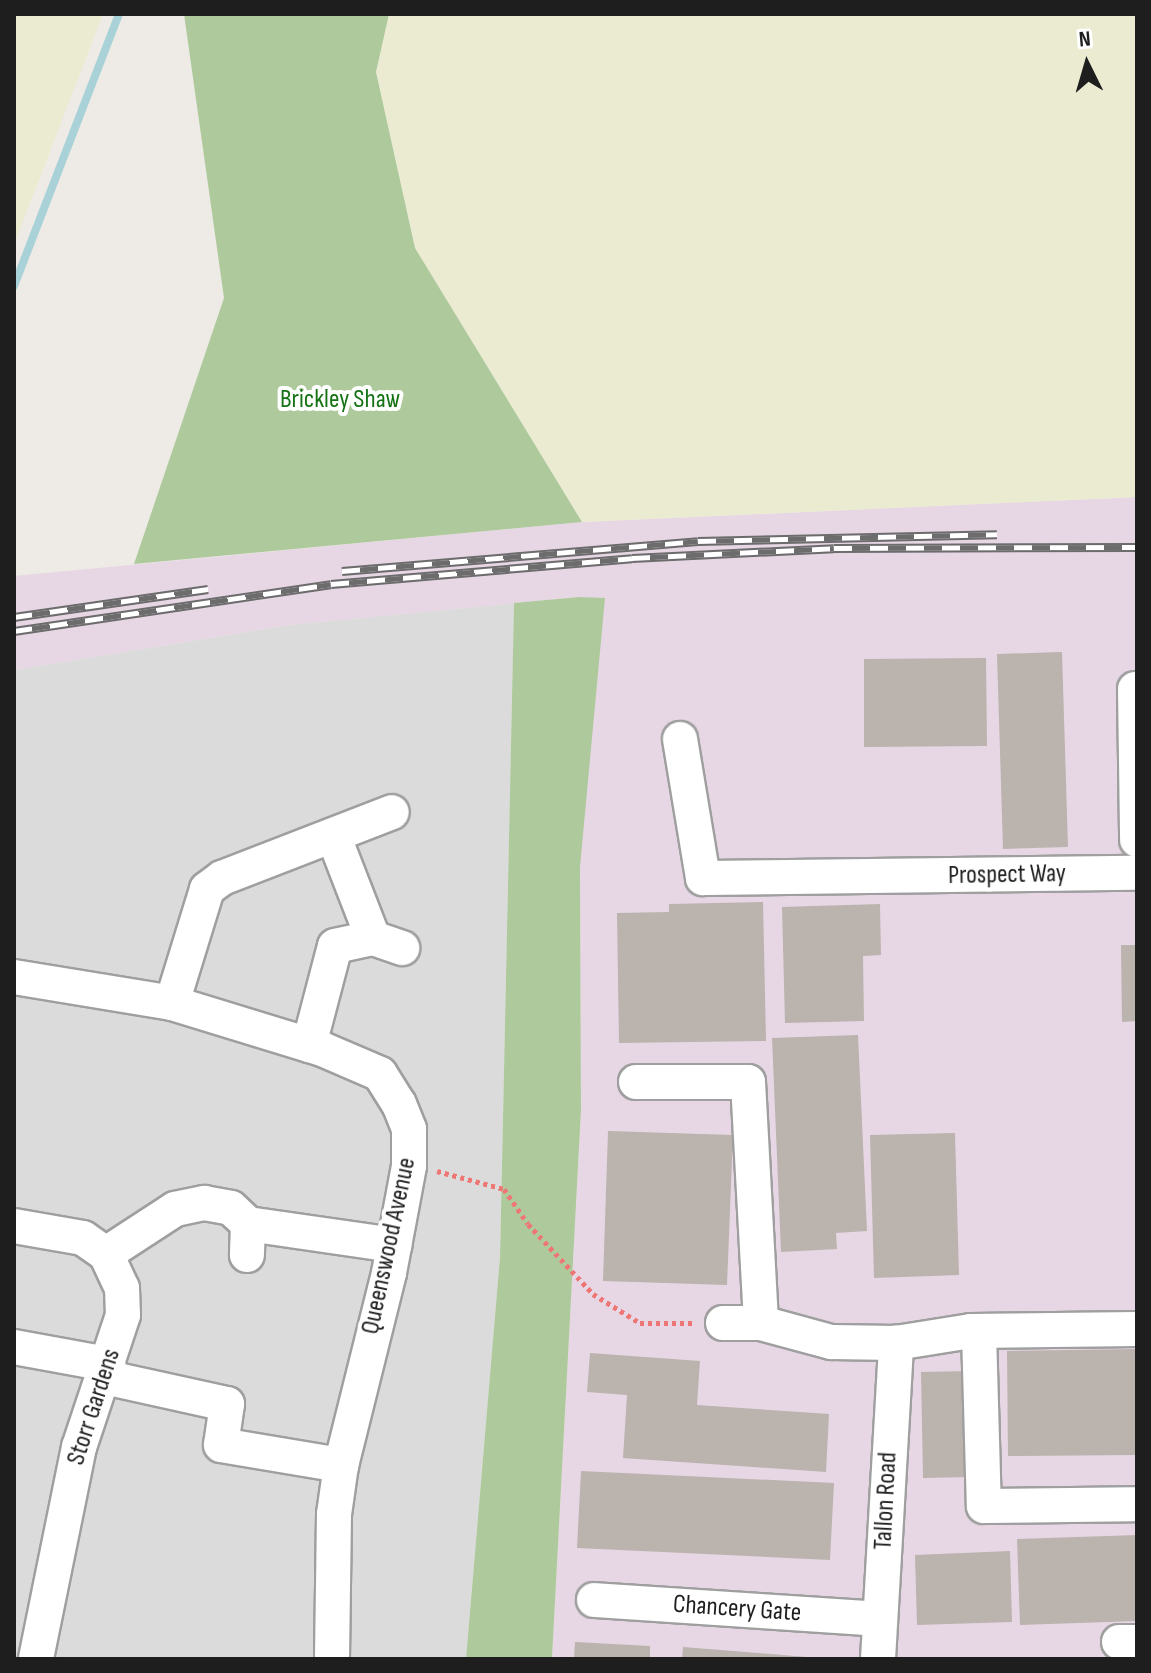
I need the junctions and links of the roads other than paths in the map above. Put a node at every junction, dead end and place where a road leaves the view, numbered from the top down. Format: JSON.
{"nodes":[{"id":1,"x":1135,"y":689,"type":"dead end"},
{"id":2,"x":680,"y":739,"type":"dead end"},
{"id":3,"x":392,"y":812,"type":"dead end"},
{"id":4,"x":333,"y":835,"type":"junction"},
{"id":5,"x":1137,"y":840,"type":"edge"},
{"id":6,"x":1137,"y":873,"type":"edge"},
{"id":7,"x":14,"y":977,"type":"edge"},
{"id":8,"x":172,"y":1003,"type":"junction"},
{"id":9,"x":309,"y":1045,"type":"junction"},
{"id":10,"x":636,"y":1082,"type":"dead end"},
{"id":11,"x":14,"y":1226,"type":"edge"},
{"id":12,"x":394,"y":1245,"type":"junction"},
{"id":13,"x":106,"y":1254,"type":"junction"},
{"id":14,"x":723,"y":1323,"type":"road end"},
{"id":15,"x":761,"y":1323,"type":"junction"},
{"id":16,"x":1137,"y":1329,"type":"edge"},
{"id":17,"x":979,"y":1332,"type":"junction"},
{"id":18,"x":896,"y":1343,"type":"junction"},
{"id":19,"x":14,"y":1347,"type":"edge"},
{"id":20,"x":106,"y":1370,"type":"junction"},
{"id":21,"x":341,"y":1465,"type":"junction"},
{"id":22,"x":1137,"y":1504,"type":"edge"},
{"id":23,"x":594,"y":1600,"type":"dead end"},
{"id":24,"x":879,"y":1619,"type":"junction"},
{"id":25,"x":36,"y":1659,"type":"edge"},
{"id":26,"x":332,"y":1659,"type":"edge"},
{"id":27,"x":878,"y":1659,"type":"edge"}],
"edges":[{"from":1,"to":5,"type":"street"},
{"from":2,"to":6,"type":"street","name":"Prospect Way"},
{"from":3,"to":4,"type":"street"},
{"from":4,"to":8,"type":"street"},
{"from":4,"to":9,"type":"street"},
{"from":7,"to":8,"type":"street","name":"Queenswood Avenue"},
{"from":8,"to":9,"type":"street","name":"Queenswood Avenue"},
{"from":9,"to":12,"type":"street","name":"Queenswood Avenue"},
{"from":10,"to":15,"type":"street"},
{"from":11,"to":13,"type":"street"},
{"from":12,"to":13,"type":"street"},
{"from":12,"to":21,"type":"street","name":"Queenswood Avenue"},
{"from":13,"to":20,"type":"street","name":"Storr Gardens"},
{"from":14,"to":15,"type":"street"},
{"from":15,"to":18,"type":"street"},
{"from":16,"to":17,"type":"street"},
{"from":17,"to":18,"type":"street"},
{"from":17,"to":22,"type":"street"},
{"from":18,"to":24,"type":"street","name":"Tallon Road"},
{"from":19,"to":20,"type":"street"},
{"from":20,"to":21,"type":"street"},
{"from":20,"to":25,"type":"street","name":"Storr Gardens"},
{"from":21,"to":26,"type":"street","name":"Queenswood Avenue"},
{"from":23,"to":24,"type":"street","name":"Chancery Gate"},
{"from":24,"to":27,"type":"street","name":"Tallon Road"}]}
